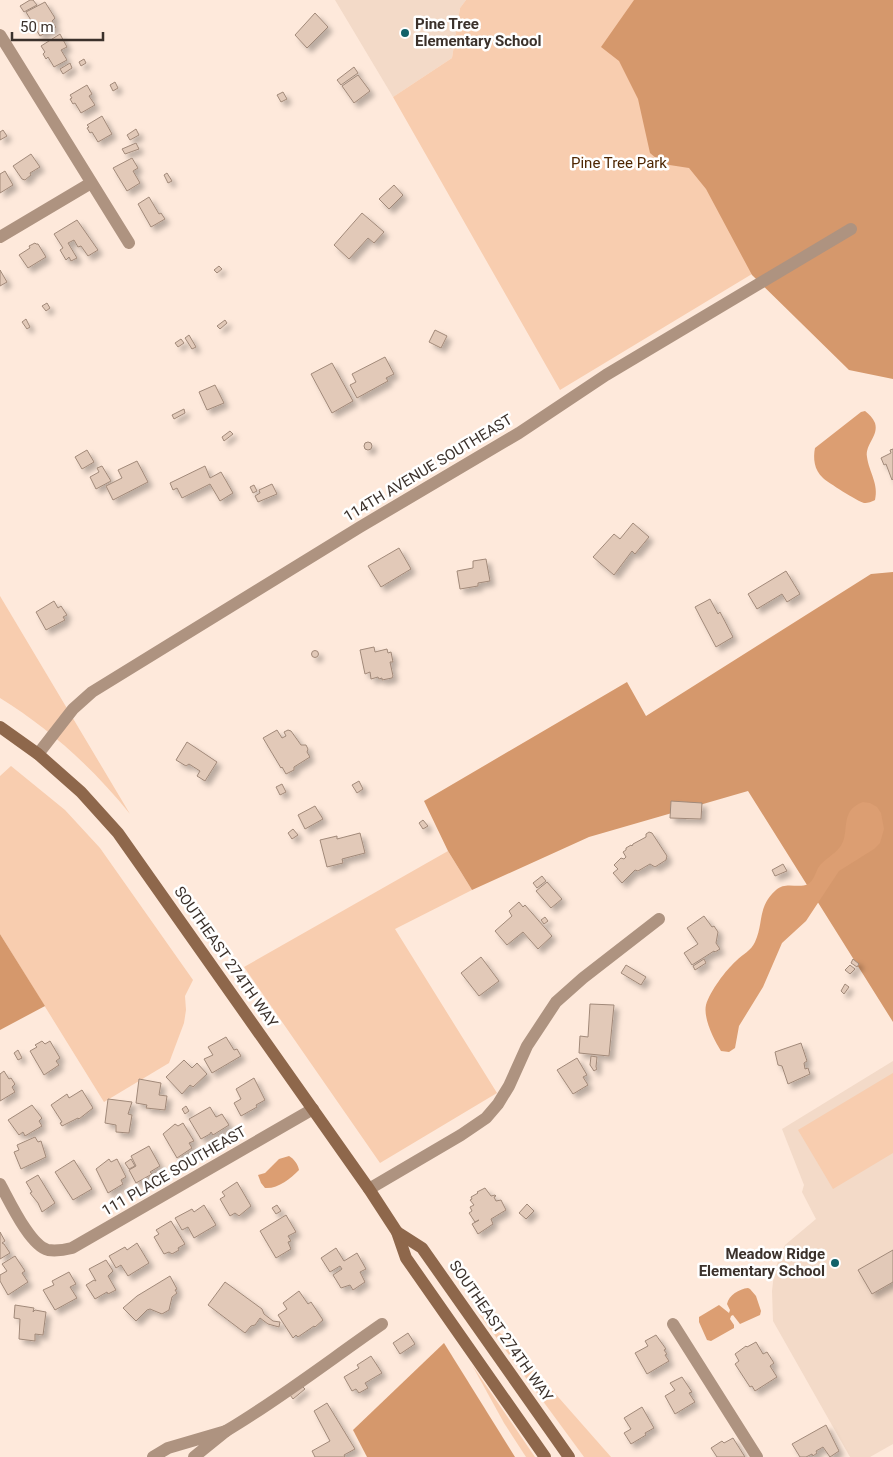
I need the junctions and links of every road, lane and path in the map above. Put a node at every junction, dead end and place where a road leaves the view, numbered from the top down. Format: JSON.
{"nodes":[{"id":1,"x":0,"y":35,"type":"edge"},
{"id":2,"x":92,"y":183,"type":"junction"},
{"id":3,"x":851,"y":229,"type":"dead end"},
{"id":4,"x":0,"y":237,"type":"edge"},
{"id":5,"x":129,"y":243,"type":"dead end"},
{"id":6,"x":0,"y":727,"type":"edge"},
{"id":7,"x":38,"y":754,"type":"junction"},
{"id":8,"x":660,"y":919,"type":"dead end"},
{"id":9,"x":313,"y":1109,"type":"junction"},
{"id":10,"x":0,"y":1184,"type":"edge"},
{"id":11,"x":369,"y":1189,"type":"junction"},
{"id":12,"x":397,"y":1232,"type":"junction"},
{"id":13,"x":382,"y":1324,"type":"dead end"},
{"id":14,"x":674,"y":1324,"type":"dead end"},
{"id":15,"x":226,"y":1431,"type":"junction"},
{"id":16,"x":153,"y":1457,"type":"edge"},
{"id":17,"x":194,"y":1457,"type":"edge"},
{"id":18,"x":545,"y":1457,"type":"edge"},
{"id":19,"x":569,"y":1457,"type":"edge"},
{"id":20,"x":757,"y":1457,"type":"edge"}],
"edges":[{"from":1,"to":2,"type":"street"},
{"from":2,"to":4,"type":"street"},
{"from":2,"to":5,"type":"street"},
{"from":3,"to":7,"type":"street","name":"114TH AVENUE SOUTHEAST"},
{"from":6,"to":7,"type":"main road","name":"SOUTHEAST 274TH WAY"},
{"from":7,"to":9,"type":"main road","name":"SOUTHEAST 274TH WAY"},
{"from":8,"to":11,"type":"street"},
{"from":9,"to":10,"type":"street","name":"111 PLACE SOUTHEAST"},
{"from":9,"to":11,"type":"main road","name":"SOUTHEAST 274TH WAY"},
{"from":11,"to":12,"type":"main road","name":"SOUTHEAST 274TH WAY"},
{"from":12,"to":18,"type":"main road","name":"SOUTHEAST 274TH WAY"},
{"from":12,"to":19,"type":"main road","name":"SOUTHEAST 274TH WAY"},
{"from":13,"to":15,"type":"street"},
{"from":14,"to":20,"type":"street"},
{"from":15,"to":16,"type":"street"},
{"from":15,"to":17,"type":"street"}]}
